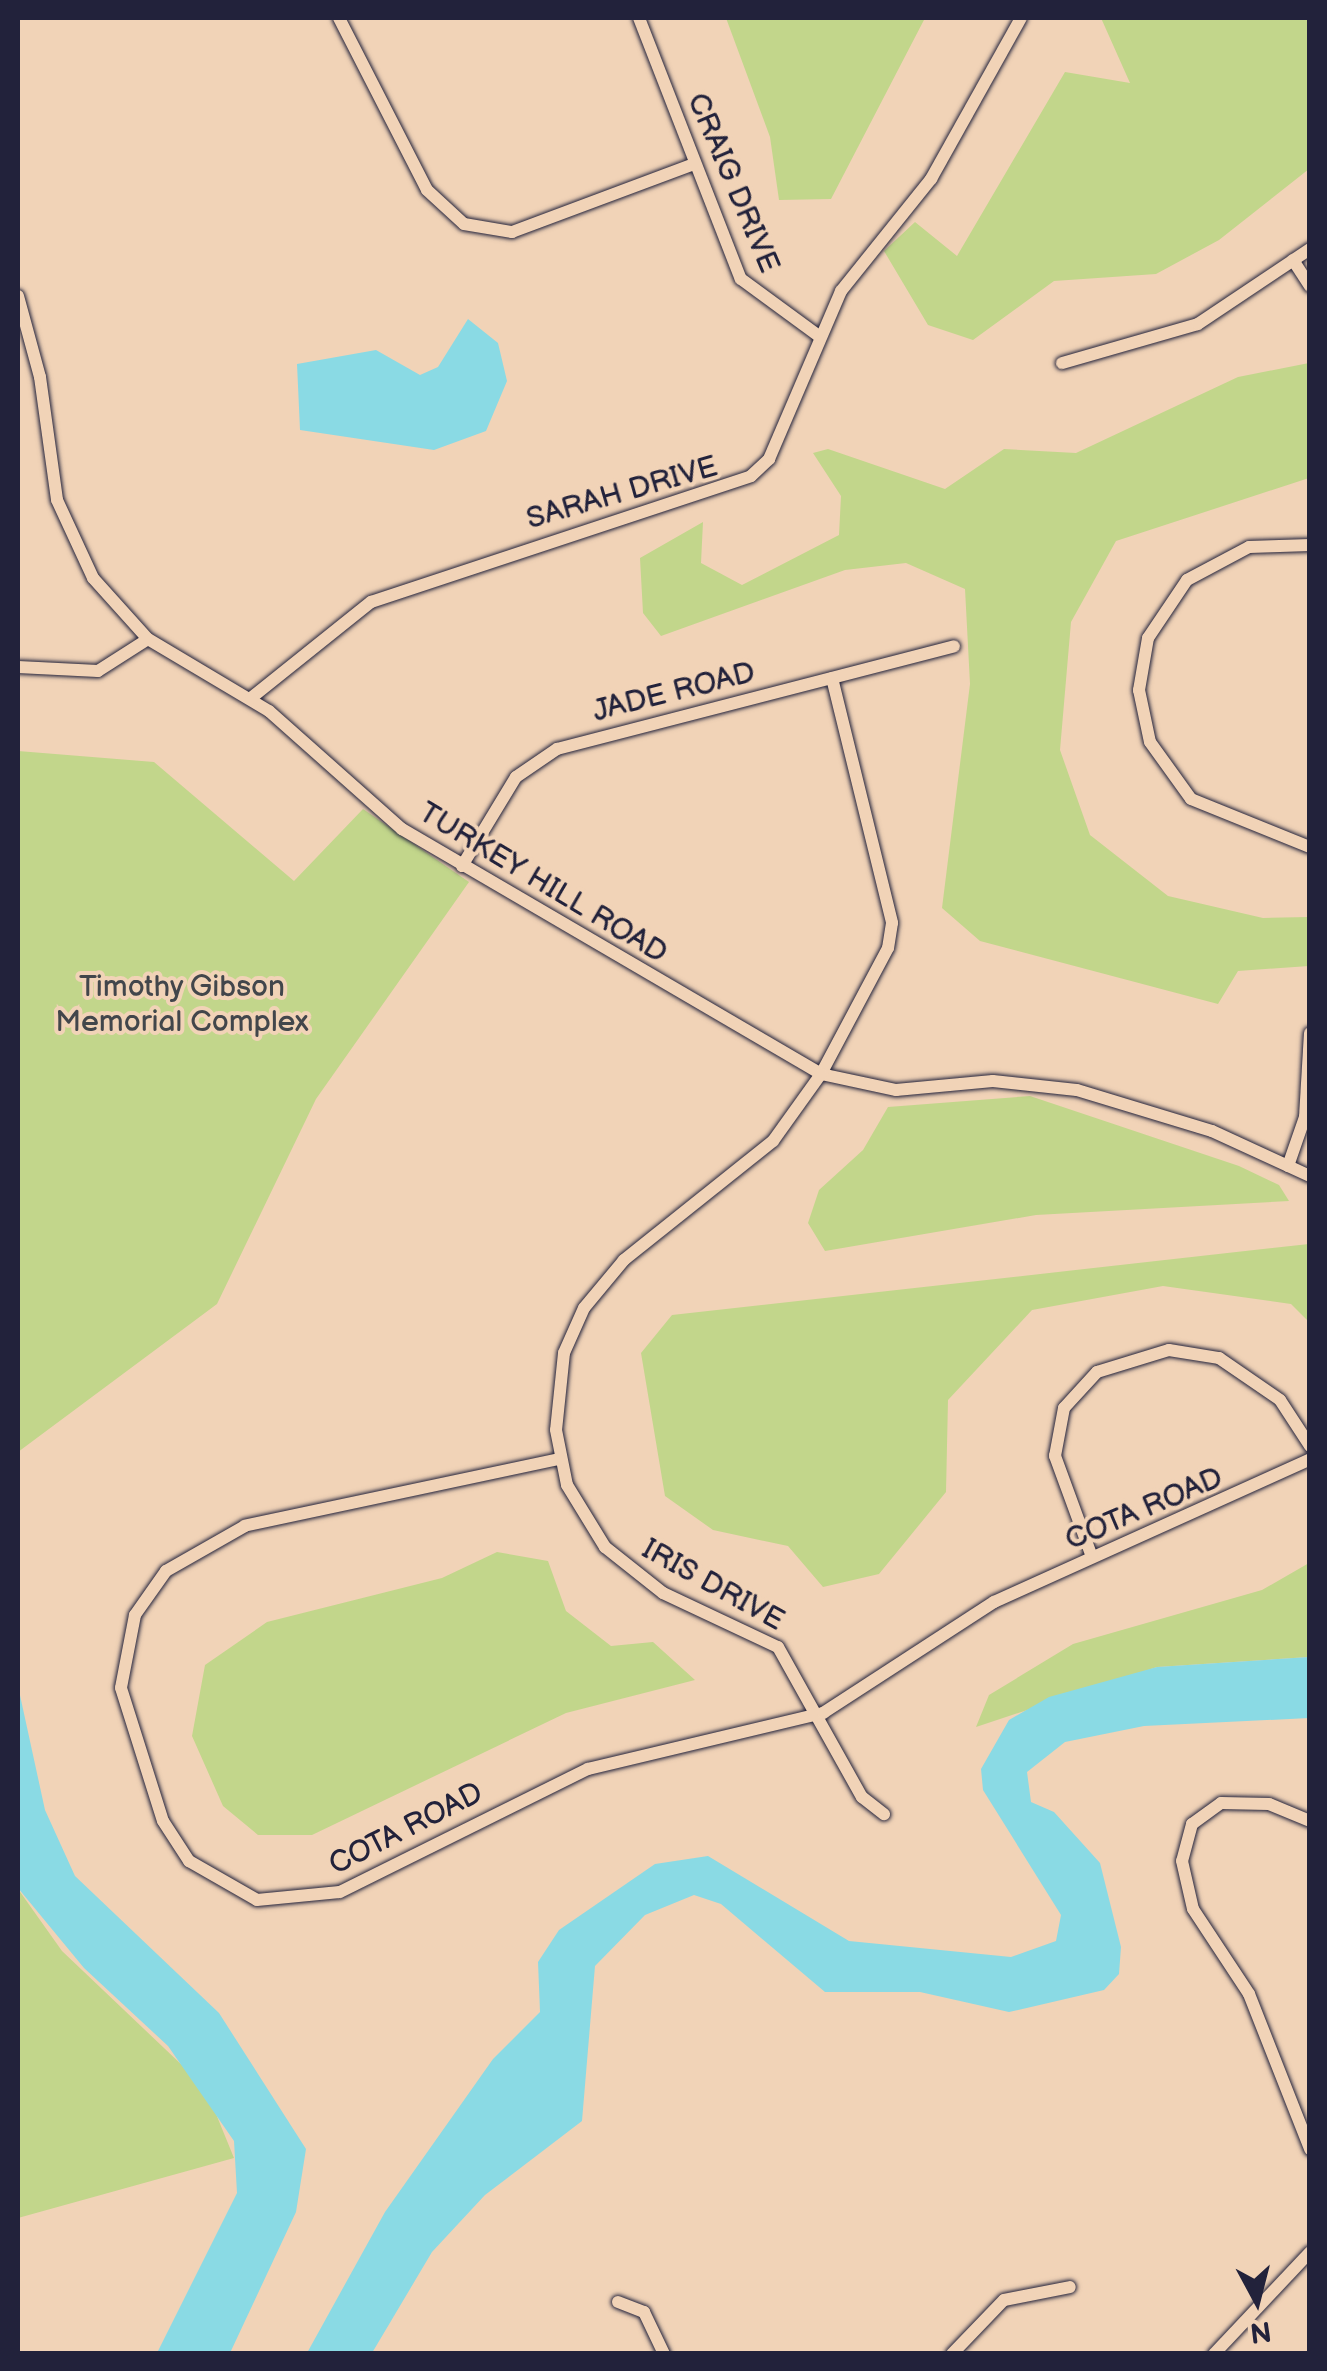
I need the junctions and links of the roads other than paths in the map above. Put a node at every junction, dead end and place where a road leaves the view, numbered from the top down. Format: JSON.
{"nodes":[{"id":1,"x":340,"y":18,"type":"edge"},
{"id":2,"x":639,"y":18,"type":"edge"},
{"id":3,"x":1021,"y":18,"type":"edge"},
{"id":4,"x":694,"y":164,"type":"junction"},
{"id":5,"x":1310,"y":248,"type":"edge"},
{"id":6,"x":1293,"y":260,"type":"junction"},
{"id":7,"x":1310,"y":286,"type":"edge"},
{"id":8,"x":18,"y":296,"type":"edge"},
{"id":9,"x":819,"y":336,"type":"junction"},
{"id":10,"x":1062,"y":363,"type":"dead end"},
{"id":11,"x":1310,"y":545,"type":"edge"},
{"id":12,"x":148,"y":639,"type":"junction"},
{"id":13,"x":954,"y":646,"type":"dead end"},
{"id":14,"x":18,"y":668,"type":"edge"},
{"id":15,"x":832,"y":678,"type":"junction"},
{"id":16,"x":250,"y":698,"type":"junction"},
{"id":17,"x":1310,"y":847,"type":"edge"},
{"id":18,"x":462,"y":866,"type":"junction"},
{"id":19,"x":1310,"y":1033,"type":"edge"},
{"id":20,"x":821,"y":1074,"type":"junction"},
{"id":21,"x":1288,"y":1166,"type":"junction"},
{"id":22,"x":1310,"y":1176,"type":"edge"},
{"id":23,"x":1310,"y":1446,"type":"edge"},
{"id":24,"x":559,"y":1459,"type":"junction"},
{"id":25,"x":1310,"y":1459,"type":"edge"},
{"id":26,"x":1092,"y":1557,"type":"junction"},
{"id":27,"x":822,"y":1713,"type":"junction"},
{"id":28,"x":884,"y":1814,"type":"dead end"},
{"id":29,"x":1310,"y":1821,"type":"edge"},
{"id":30,"x":1310,"y":2149,"type":"edge"},
{"id":31,"x":1310,"y":2252,"type":"edge"},
{"id":32,"x":1070,"y":2287,"type":"dead end"},
{"id":33,"x":618,"y":2302,"type":"dead end"},
{"id":34,"x":664,"y":2354,"type":"edge"},
{"id":35,"x":952,"y":2354,"type":"edge"},
{"id":36,"x":1214,"y":2354,"type":"edge"}],
"edges":[{"from":1,"to":4,"type":"street"},
{"from":2,"to":4,"type":"street","name":"CRAIG DRIVE"},
{"from":3,"to":9,"type":"street","name":"SARAH DRIVE"},
{"from":4,"to":9,"type":"street","name":"CRAIG DRIVE"},
{"from":5,"to":6,"type":"street"},
{"from":6,"to":7,"type":"street"},
{"from":6,"to":10,"type":"street"},
{"from":8,"to":12,"type":"street","name":"TURKEY HILL ROAD"},
{"from":9,"to":16,"type":"street","name":"SARAH DRIVE"},
{"from":11,"to":17,"type":"street"},
{"from":12,"to":14,"type":"street"},
{"from":12,"to":16,"type":"street","name":"TURKEY HILL ROAD"},
{"from":13,"to":15,"type":"street","name":"JADE ROAD"},
{"from":15,"to":18,"type":"street","name":"JADE ROAD"},
{"from":15,"to":20,"type":"street","name":"IRIS DRIVE"},
{"from":16,"to":18,"type":"street","name":"TURKEY HILL ROAD"},
{"from":18,"to":20,"type":"street","name":"TURKEY HILL ROAD"},
{"from":19,"to":21,"type":"street"},
{"from":20,"to":21,"type":"street","name":"TURKEY HILL ROAD"},
{"from":20,"to":24,"type":"street","name":"IRIS DRIVE"},
{"from":21,"to":22,"type":"street","name":"TURKEY HILL ROAD"},
{"from":23,"to":26,"type":"street"},
{"from":24,"to":27,"type":"street","name":"IRIS DRIVE"},
{"from":24,"to":27,"type":"street","name":"COTA ROAD"},
{"from":25,"to":26,"type":"street","name":"COTA ROAD"},
{"from":26,"to":27,"type":"street","name":"COTA ROAD"},
{"from":27,"to":28,"type":"street","name":"IRIS DRIVE"},
{"from":29,"to":30,"type":"street"},
{"from":31,"to":36,"type":"street"},
{"from":32,"to":35,"type":"street"},
{"from":33,"to":34,"type":"street"}]}
